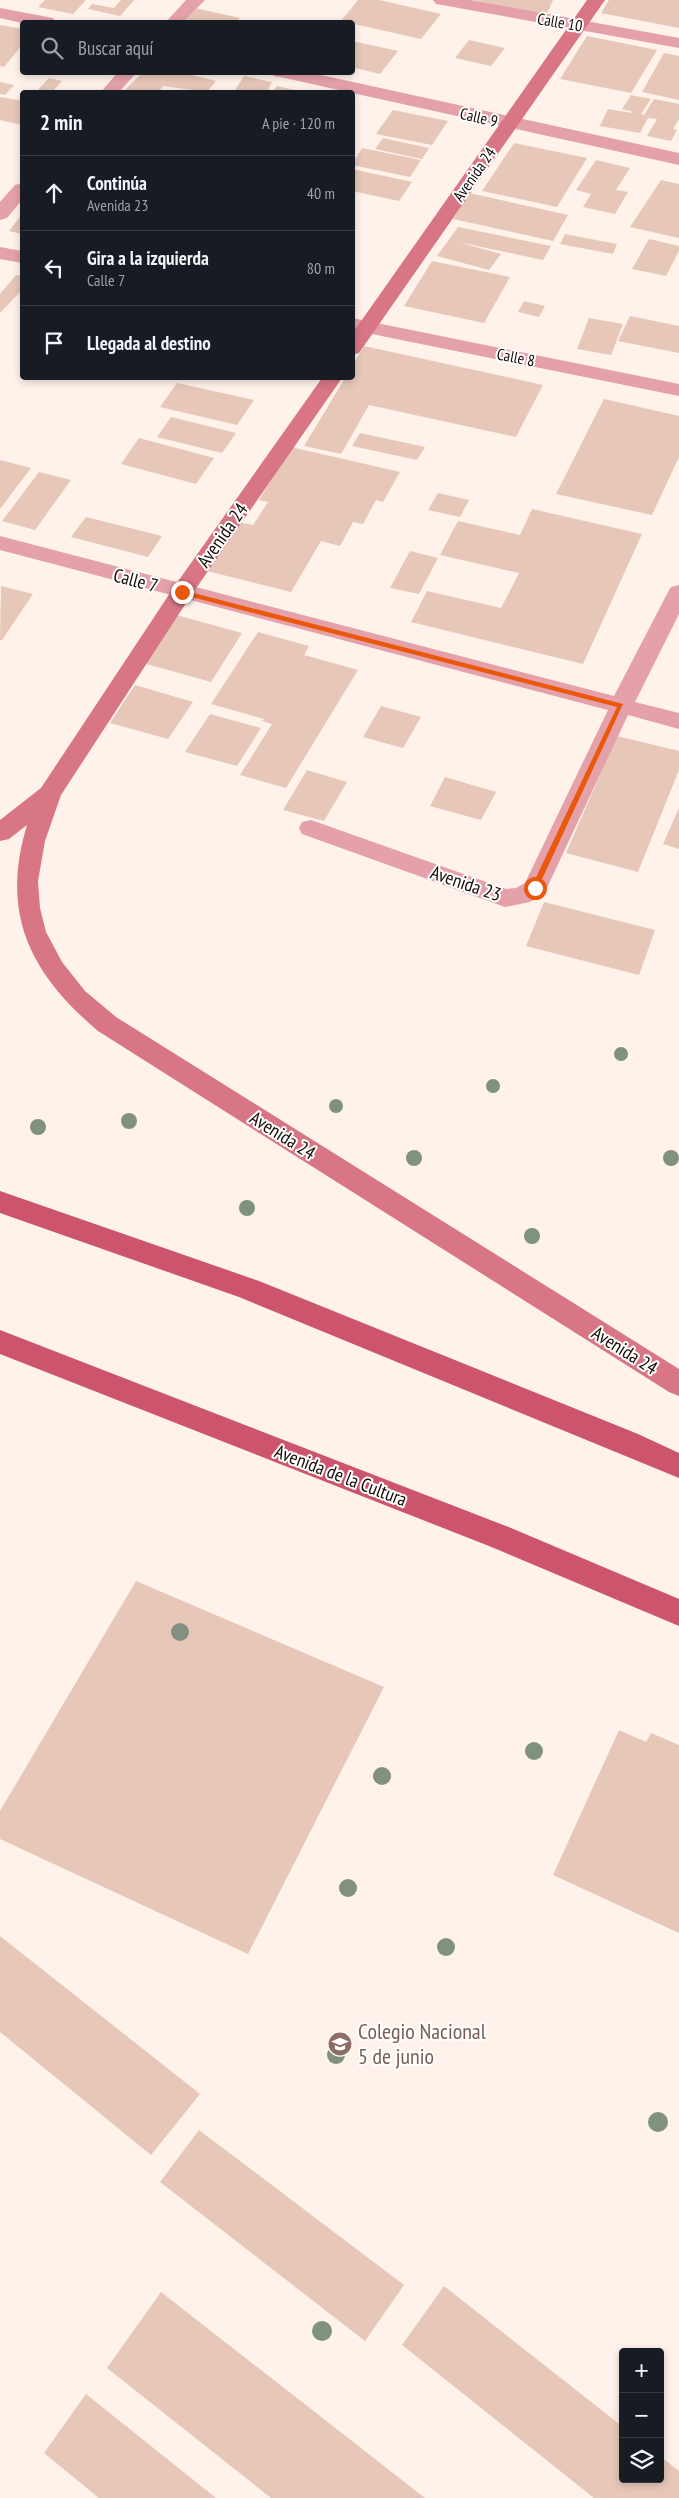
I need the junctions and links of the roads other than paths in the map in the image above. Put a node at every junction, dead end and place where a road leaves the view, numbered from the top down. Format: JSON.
{"nodes":[{"id":1,"x":196,"y":0,"type":"edge"},
{"id":2,"x":442,"y":0,"type":"edge"},
{"id":3,"x":596,"y":0,"type":"edge"},
{"id":4,"x":0,"y":13,"type":"edge"},
{"id":5,"x":37,"y":20,"type":"edge"},
{"id":6,"x":176,"y":20,"type":"edge"},
{"id":7,"x":577,"y":25,"type":"junction"},
{"id":8,"x":679,"y":43,"type":"edge"},
{"id":9,"x":125,"y":75,"type":"edge"},
{"id":10,"x":293,"y":75,"type":"edge"},
{"id":11,"x":112,"y":90,"type":"edge"},
{"id":12,"x":509,"y":124,"type":"junction"},
{"id":13,"x":679,"y":159,"type":"edge"},
{"id":14,"x":20,"y":191,"type":"edge"},
{"id":15,"x":0,"y":214,"type":"edge"},
{"id":16,"x":0,"y":252,"type":"edge"},
{"id":17,"x":20,"y":257,"type":"edge"},
{"id":18,"x":360,"y":325,"type":"edge"},
{"id":19,"x":355,"y":340,"type":"edge"},
{"id":20,"x":331,"y":380,"type":"edge"},
{"id":21,"x":679,"y":390,"type":"edge"},
{"id":22,"x":0,"y":543,"type":"edge"},
{"id":23,"x":182,"y":592,"type":"junction"},
{"id":24,"x":679,"y":592,"type":"edge"},
{"id":25,"x":621,"y":706,"type":"junction"},
{"id":26,"x":679,"y":721,"type":"edge"},
{"id":27,"x":48,"y":794,"type":"junction"},
{"id":28,"x":311,"y":828,"type":"dead end"},
{"id":29,"x":0,"y":833,"type":"edge"},
{"id":30,"x":0,"y":1202,"type":"edge"},
{"id":31,"x":0,"y":1342,"type":"edge"},
{"id":32,"x":679,"y":1384,"type":"edge"},
{"id":33,"x":679,"y":1466,"type":"edge"},
{"id":34,"x":679,"y":1613,"type":"edge"}],
"edges":[{"from":1,"to":6,"type":"street"},
{"from":2,"to":7,"type":"street","name":"Calle 10"},
{"from":3,"to":7,"type":"main road","name":"Avenida 24"},
{"from":4,"to":5,"type":"street"},
{"from":7,"to":8,"type":"street","name":"Calle 10"},
{"from":7,"to":12,"type":"main road","name":"Avenida 24"},
{"from":9,"to":11,"type":"street"},
{"from":10,"to":12,"type":"street","name":"Calle 9"},
{"from":12,"to":13,"type":"street","name":"Calle 9"},
{"from":12,"to":18,"type":"main road","name":"Avenida 24"},
{"from":14,"to":15,"type":"street"},
{"from":16,"to":17,"type":"street"},
{"from":18,"to":19,"type":"main road","name":"Avenida 24"},
{"from":18,"to":21,"type":"street","name":"Calle 8"},
{"from":20,"to":23,"type":"main road","name":"Avenida 24"},
{"from":22,"to":23,"type":"street","name":"Calle 7"},
{"from":23,"to":25,"type":"street","name":"Calle 7"},
{"from":23,"to":27,"type":"main road","name":"Avenida 24"},
{"from":24,"to":25,"type":"street","name":"Avenida 23"},
{"from":25,"to":26,"type":"street","name":"Calle 7"},
{"from":25,"to":28,"type":"street","name":"Avenida 23"},
{"from":27,"to":29,"type":"main road","name":"Avenida 24"},
{"from":27,"to":32,"type":"main road","name":"Avenida 24"},
{"from":30,"to":33,"type":"main road"},
{"from":31,"to":34,"type":"main road","name":"Avenida de la Cultura"}]}
